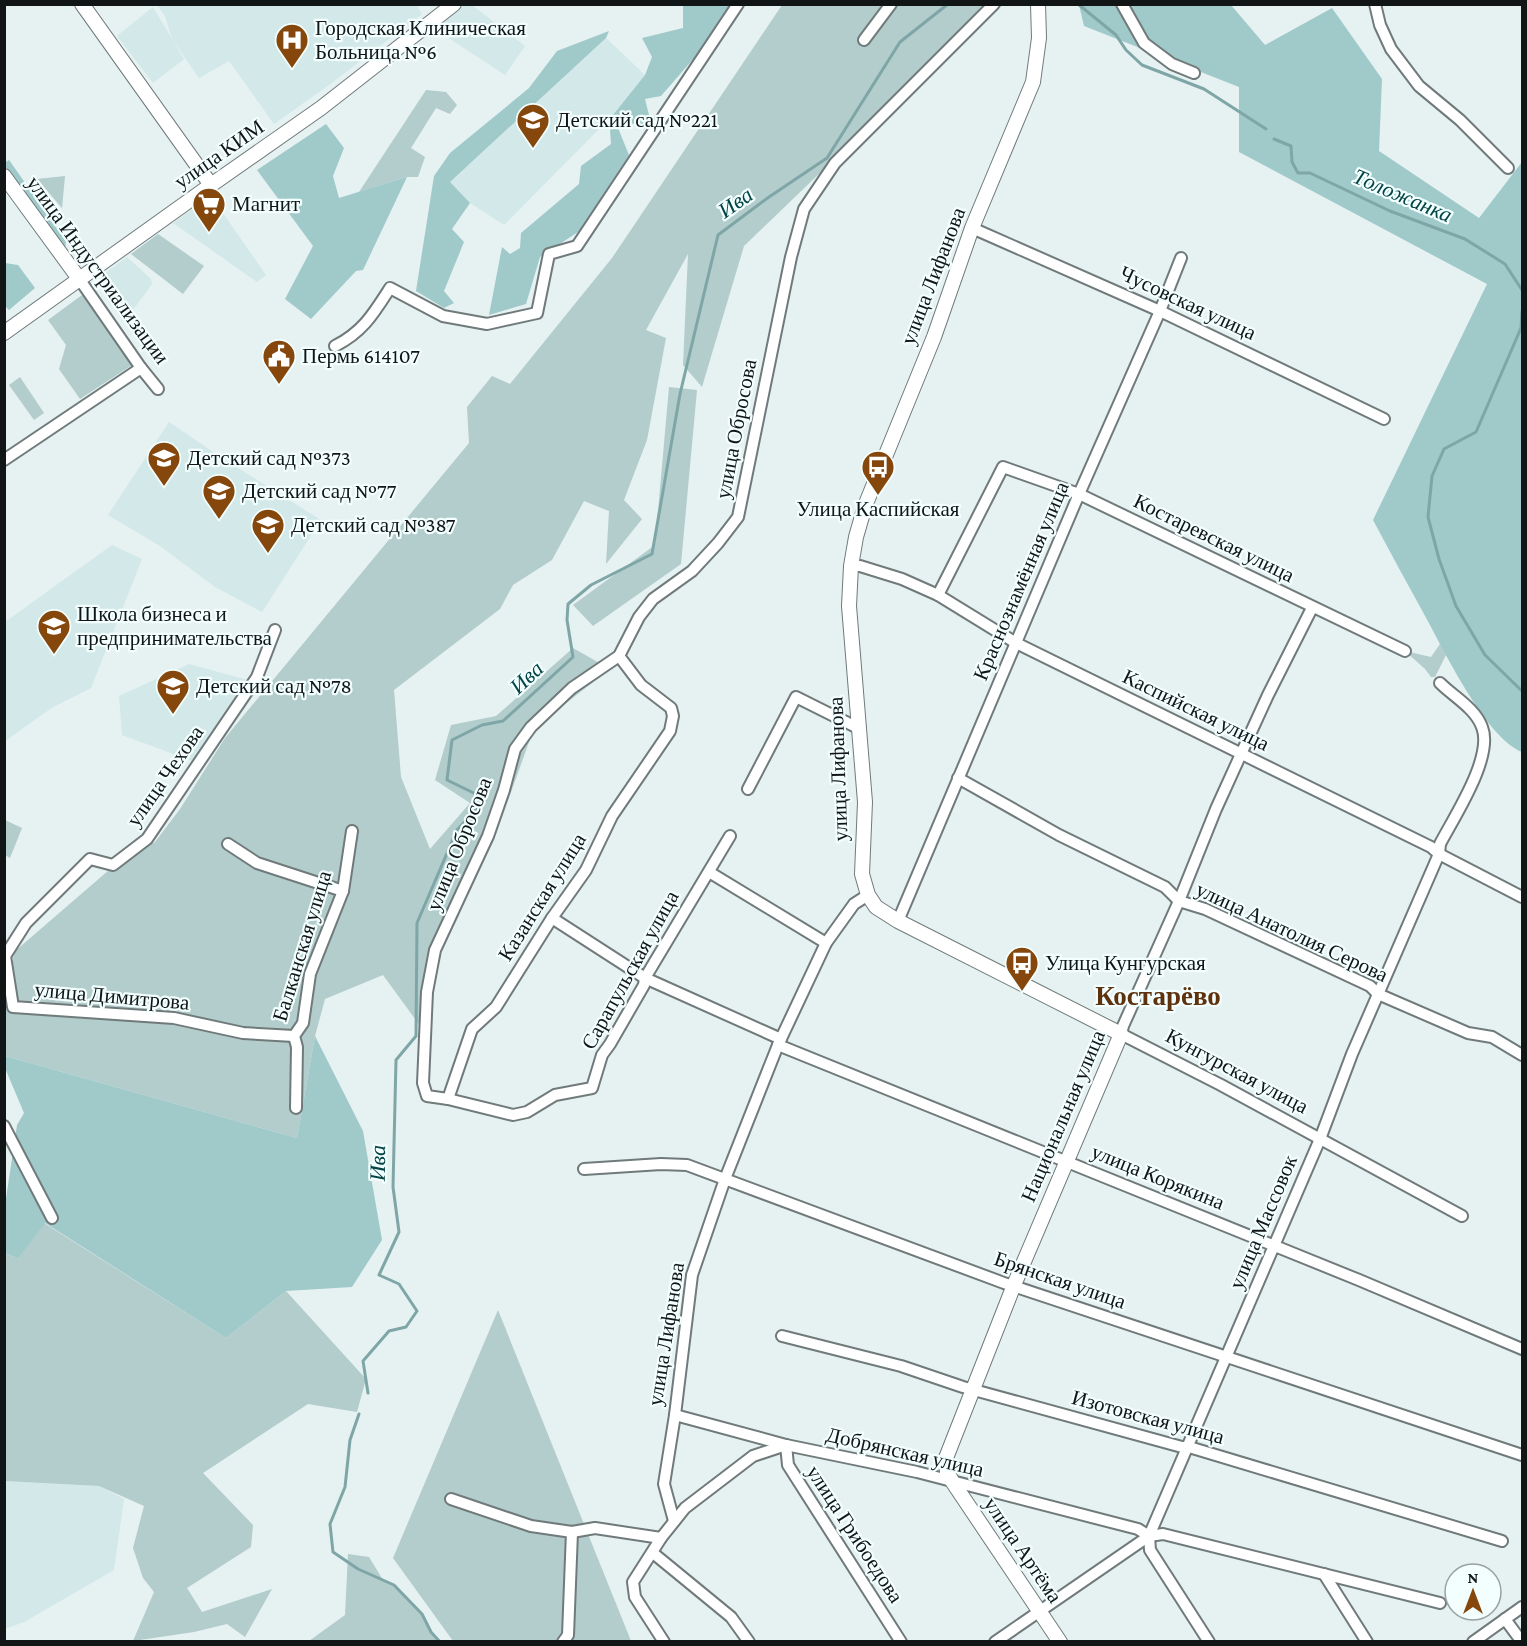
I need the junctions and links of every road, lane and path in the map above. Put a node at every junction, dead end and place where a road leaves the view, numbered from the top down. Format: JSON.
{"nodes":[{"id":1,"x":82,"y":4,"type":"edge"},
{"id":2,"x":454,"y":4,"type":"edge"},
{"id":3,"x":738,"y":4,"type":"edge"},
{"id":4,"x":891,"y":4,"type":"edge"},
{"id":5,"x":994,"y":4,"type":"edge"},
{"id":6,"x":1038,"y":4,"type":"edge"},
{"id":7,"x":1122,"y":4,"type":"edge"},
{"id":8,"x":1375,"y":4,"type":"edge"},
{"id":9,"x":434,"y":10,"type":"edge"},
{"id":10,"x":864,"y":40,"type":"dead end"},
{"id":11,"x":1194,"y":73,"type":"dead end"},
{"id":12,"x":1509,"y":168,"type":"dead end"},
{"id":13,"x":4,"y":176,"type":"edge"},
{"id":14,"x":211,"y":185,"type":"junction"},
{"id":15,"x":972,"y":228,"type":"junction"},
{"id":16,"x":1181,"y":258,"type":"dead end"},
{"id":17,"x":80,"y":280,"type":"junction"},
{"id":18,"x":1160,"y":311,"type":"junction"},
{"id":19,"x":4,"y":333,"type":"edge"},
{"id":20,"x":335,"y":346,"type":"dead end"},
{"id":21,"x":141,"y":368,"type":"junction"},
{"id":22,"x":158,"y":389,"type":"dead end"},
{"id":23,"x":1384,"y":419,"type":"dead end"},
{"id":24,"x":4,"y":460,"type":"edge"},
{"id":25,"x":1079,"y":494,"type":"junction"},
{"id":26,"x":851,"y":566,"type":"junction"},
{"id":27,"x":938,"y":595,"type":"junction"},
{"id":28,"x":1312,"y":608,"type":"junction"},
{"id":29,"x":275,"y":630,"type":"dead end"},
{"id":30,"x":1016,"y":643,"type":"junction"},
{"id":31,"x":1405,"y":651,"type":"dead end"},
{"id":32,"x":619,"y":656,"type":"junction"},
{"id":33,"x":1440,"y":683,"type":"dead end"},
{"id":34,"x":860,"y":729,"type":"junction"},
{"id":35,"x":1240,"y":754,"type":"junction"},
{"id":36,"x":958,"y":778,"type":"junction"},
{"id":37,"x":748,"y":789,"type":"dead end"},
{"id":38,"x":352,"y":831,"type":"dead end"},
{"id":39,"x":730,"y":836,"type":"dead end"},
{"id":40,"x":228,"y":844,"type":"dead end"},
{"id":41,"x":1439,"y":854,"type":"junction"},
{"id":42,"x":708,"y":872,"type":"junction"},
{"id":43,"x":344,"y":891,"type":"junction"},
{"id":44,"x":868,"y":895,"type":"junction"},
{"id":45,"x":1522,"y":897,"type":"edge"},
{"id":46,"x":1179,"y":901,"type":"junction"},
{"id":47,"x":552,"y":918,"type":"junction"},
{"id":48,"x":898,"y":921,"type":"junction"},
{"id":49,"x":826,"y":943,"type":"junction"},
{"id":50,"x":5,"y":955,"type":"edge"},
{"id":51,"x":645,"y":978,"type":"junction"},
{"id":52,"x":1378,"y":994,"type":"junction"},
{"id":53,"x":1121,"y":1034,"type":"junction"},
{"id":54,"x":294,"y":1036,"type":"junction"},
{"id":55,"x":780,"y":1042,"type":"junction"},
{"id":56,"x":1522,"y":1055,"type":"edge"},
{"id":57,"x":448,"y":1099,"type":"junction"},
{"id":58,"x":296,"y":1108,"type":"dead end"},
{"id":59,"x":4,"y":1126,"type":"edge"},
{"id":60,"x":1320,"y":1139,"type":"junction"},
{"id":61,"x":1066,"y":1161,"type":"junction"},
{"id":62,"x":584,"y":1169,"type":"dead end"},
{"id":63,"x":725,"y":1179,"type":"junction"},
{"id":64,"x":1462,"y":1216,"type":"dead end"},
{"id":65,"x":52,"y":1218,"type":"dead end"},
{"id":66,"x":1273,"y":1245,"type":"junction"},
{"id":67,"x":1014,"y":1285,"type":"junction"},
{"id":68,"x":782,"y":1336,"type":"dead end"},
{"id":69,"x":1522,"y":1349,"type":"edge"},
{"id":70,"x":1226,"y":1358,"type":"junction"},
{"id":71,"x":973,"y":1389,"type":"junction"},
{"id":72,"x":675,"y":1415,"type":"junction"},
{"id":73,"x":786,"y":1445,"type":"junction"},
{"id":74,"x":1189,"y":1447,"type":"junction"},
{"id":75,"x":1522,"y":1455,"type":"edge"},
{"id":76,"x":952,"y":1481,"type":"junction"},
{"id":77,"x":451,"y":1499,"type":"dead end"},
{"id":78,"x":674,"y":1521,"type":"junction"},
{"id":79,"x":572,"y":1532,"type":"junction"},
{"id":80,"x":1149,"y":1536,"type":"junction"},
{"id":81,"x":661,"y":1538,"type":"junction"},
{"id":82,"x":1502,"y":1540,"type":"dead end"},
{"id":83,"x":653,"y":1553,"type":"junction"},
{"id":84,"x":1324,"y":1574,"type":"junction"},
{"id":85,"x":1440,"y":1603,"type":"dead end"},
{"id":86,"x":1522,"y":1607,"type":"edge"},
{"id":87,"x":1040,"y":1612,"type":"junction"},
{"id":88,"x":1505,"y":1619,"type":"junction"},
{"id":89,"x":566,"y":1638,"type":"edge"},
{"id":90,"x":664,"y":1641,"type":"edge"},
{"id":91,"x":749,"y":1641,"type":"edge"},
{"id":92,"x":901,"y":1641,"type":"edge"},
{"id":93,"x":995,"y":1641,"type":"edge"},
{"id":94,"x":1060,"y":1641,"type":"edge"},
{"id":95,"x":1209,"y":1641,"type":"edge"},
{"id":96,"x":1367,"y":1641,"type":"edge"},
{"id":97,"x":1473,"y":1641,"type":"edge"},
{"id":98,"x":1522,"y":1641,"type":"edge"}],
"edges":[{"from":1,"to":14,"type":"street"},
{"from":2,"to":9,"type":"street","name":"улица КИМ"},
{"from":3,"to":20,"type":"street"},
{"from":4,"to":10,"type":"street"},
{"from":5,"to":32,"type":"street","name":"улица Обросова"},
{"from":6,"to":15,"type":"street","name":"улица Лифанова"},
{"from":7,"to":11,"type":"street"},
{"from":8,"to":12,"type":"street"},
{"from":9,"to":14,"type":"street","name":"улица КИМ"},
{"from":13,"to":17,"type":"street","name":"улица Индустриализации"},
{"from":14,"to":17,"type":"street","name":"улица КИМ"},
{"from":15,"to":18,"type":"street","name":"Чусовская улица"},
{"from":15,"to":26,"type":"street","name":"улица Лифанова"},
{"from":16,"to":18,"type":"street","name":"Краснознамённая улица"},
{"from":17,"to":19,"type":"street","name":"улица КИМ"},
{"from":17,"to":21,"type":"street","name":"улица Индустриализации"},
{"from":18,"to":23,"type":"street","name":"Чусовская улица"},
{"from":18,"to":25,"type":"street","name":"Краснознамённая улица"},
{"from":21,"to":22,"type":"street","name":"улица Индустриализации"},
{"from":21,"to":24,"type":"street"},
{"from":25,"to":27,"type":"street","name":"Костаревская улица"},
{"from":25,"to":28,"type":"street","name":"Костаревская улица"},
{"from":25,"to":30,"type":"street","name":"Краснознамённая улица"},
{"from":26,"to":27,"type":"street","name":"Каспийская улица"},
{"from":26,"to":34,"type":"street","name":"улица Лифанова"},
{"from":27,"to":30,"type":"street","name":"Каспийская улица"},
{"from":28,"to":31,"type":"street","name":"Костаревская улица"},
{"from":28,"to":35,"type":"street","name":"Национальная улица"},
{"from":29,"to":50,"type":"street","name":"улица Чехова"},
{"from":30,"to":35,"type":"street","name":"Каспийская улица"},
{"from":30,"to":36,"type":"street","name":"Краснознамённая улица"},
{"from":32,"to":47,"type":"street","name":"Казанская улица"},
{"from":32,"to":57,"type":"street","name":"улица Обросова"},
{"from":33,"to":41,"type":"street","name":"улица Массовок"},
{"from":34,"to":37,"type":"street"},
{"from":34,"to":44,"type":"street","name":"улица Лифанова"},
{"from":35,"to":41,"type":"street","name":"Каспийская улица"},
{"from":35,"to":46,"type":"street","name":"Национальная улица"},
{"from":36,"to":46,"type":"street","name":"улица Анатолия Серова"},
{"from":36,"to":48,"type":"street","name":"Краснознамённая улица"},
{"from":38,"to":43,"type":"street","name":"Балканская улица"},
{"from":39,"to":42,"type":"street","name":"Сарапульская улица"},
{"from":40,"to":43,"type":"street"},
{"from":41,"to":45,"type":"street","name":"Каспийская улица"},
{"from":41,"to":52,"type":"street","name":"улица Массовок"},
{"from":42,"to":49,"type":"street"},
{"from":42,"to":51,"type":"street","name":"Сарапульская улица"},
{"from":43,"to":54,"type":"street","name":"Балканская улица"},
{"from":44,"to":48,"type":"street","name":"Кунгурская улица"},
{"from":44,"to":49,"type":"street","name":"улица Лифанова"},
{"from":46,"to":52,"type":"street","name":"улица Анатолия Серова"},
{"from":46,"to":53,"type":"street","name":"Национальная улица"},
{"from":47,"to":51,"type":"street","name":"улица Корякина"},
{"from":47,"to":57,"type":"street","name":"Казанская улица"},
{"from":48,"to":53,"type":"street","name":"Кунгурская улица"},
{"from":49,"to":55,"type":"street","name":"улица Лифанова"},
{"from":50,"to":54,"type":"street","name":"улица Димитрова"},
{"from":51,"to":55,"type":"street","name":"улица Корякина"},
{"from":51,"to":57,"type":"street","name":"Сарапульская улица"},
{"from":52,"to":56,"type":"street","name":"улица Анатолия Серова"},
{"from":52,"to":60,"type":"street","name":"улица Массовок"},
{"from":53,"to":60,"type":"street","name":"Кунгурская улица"},
{"from":53,"to":61,"type":"street","name":"Национальная улица"},
{"from":54,"to":58,"type":"street","name":"Балканская улица"},
{"from":55,"to":61,"type":"street","name":"улица Корякина"},
{"from":55,"to":63,"type":"street","name":"улица Лифанова"},
{"from":59,"to":65,"type":"street"},
{"from":60,"to":64,"type":"street","name":"Кунгурская улица"},
{"from":60,"to":66,"type":"street","name":"улица Массовок"},
{"from":61,"to":66,"type":"street","name":"улица Корякина"},
{"from":61,"to":67,"type":"street","name":"Национальная улица"},
{"from":62,"to":63,"type":"street","name":"Брянская улица"},
{"from":63,"to":67,"type":"street","name":"Брянская улица"},
{"from":63,"to":72,"type":"street","name":"улица Лифанова"},
{"from":66,"to":69,"type":"street","name":"улица Корякина"},
{"from":66,"to":70,"type":"street","name":"улица Массовок"},
{"from":67,"to":70,"type":"street","name":"Брянская улица"},
{"from":67,"to":71,"type":"street","name":"Национальная улица"},
{"from":68,"to":71,"type":"street","name":"Изотовская улица"},
{"from":70,"to":74,"type":"street","name":"улица Массовок"},
{"from":70,"to":75,"type":"street","name":"Брянская улица"},
{"from":71,"to":74,"type":"street","name":"Изотовская улица"},
{"from":71,"to":76,"type":"street","name":"Национальная улица"},
{"from":72,"to":73,"type":"street","name":"Добрянская улица"},
{"from":72,"to":78,"type":"street","name":"улица Лифанова"},
{"from":73,"to":76,"type":"street","name":"Добрянская улица"},
{"from":73,"to":78,"type":"street"},
{"from":73,"to":92,"type":"street","name":"улица Грибоедова"},
{"from":74,"to":80,"type":"street","name":"улица Массовок"},
{"from":74,"to":82,"type":"street","name":"Изотовская улица"},
{"from":76,"to":80,"type":"street","name":"Добрянская улица"},
{"from":76,"to":87,"type":"street","name":"улица Артёма"},
{"from":77,"to":79,"type":"street"},
{"from":78,"to":81,"type":"street"},
{"from":79,"to":81,"type":"street"},
{"from":79,"to":89,"type":"street"},
{"from":80,"to":84,"type":"street","name":"Добрянская улица"},
{"from":80,"to":87,"type":"street"},
{"from":80,"to":95,"type":"street"},
{"from":81,"to":83,"type":"street"},
{"from":83,"to":90,"type":"street"},
{"from":83,"to":91,"type":"street"},
{"from":84,"to":85,"type":"street","name":"Добрянская улица"},
{"from":84,"to":96,"type":"street"},
{"from":86,"to":88,"type":"street"},
{"from":87,"to":93,"type":"street"},
{"from":87,"to":94,"type":"street","name":"улица Артёма"},
{"from":88,"to":97,"type":"street"},
{"from":88,"to":98,"type":"street"}]}
